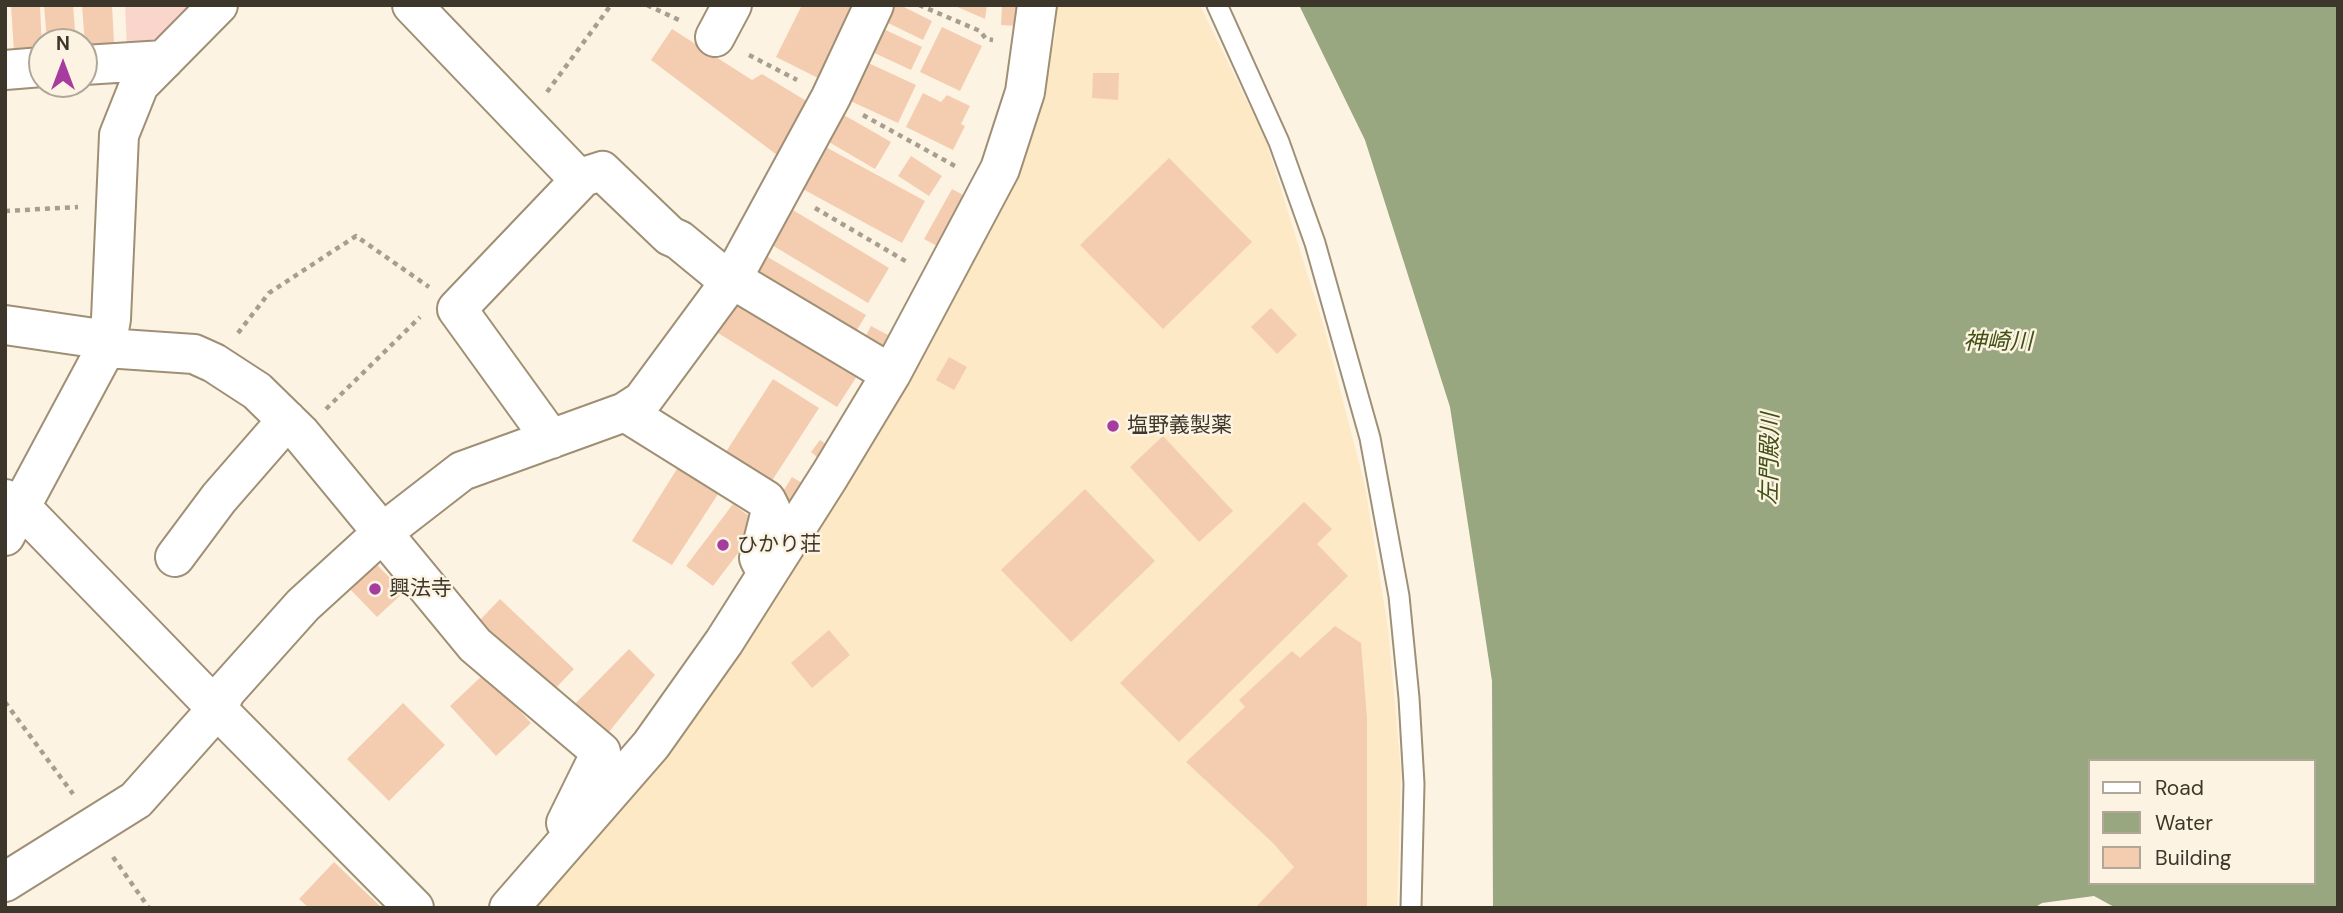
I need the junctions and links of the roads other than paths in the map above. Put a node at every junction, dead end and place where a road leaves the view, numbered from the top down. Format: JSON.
{"nodes":[{"id":1,"x":218,"y":5,"type":"edge"},
{"id":2,"x":412,"y":5,"type":"edge"},
{"id":3,"x":874,"y":5,"type":"edge"},
{"id":4,"x":1037,"y":5,"type":"edge"},
{"id":5,"x":1217,"y":5,"type":"edge"},
{"id":6,"x":164,"y":60,"type":"junction"},
{"id":7,"x":98,"y":64,"type":"edge"},
{"id":8,"x":28,"y":68,"type":"edge"},
{"id":9,"x":5,"y":70,"type":"edge"},
{"id":10,"x":583,"y":177,"type":"junction"},
{"id":11,"x":731,"y":281,"type":"junction"},
{"id":12,"x":5,"y":325,"type":"edge"},
{"id":13,"x":107,"y":344,"type":"junction"},
{"id":14,"x":891,"y":374,"type":"junction"},
{"id":15,"x":625,"y":412,"type":"junction"},
{"id":16,"x":294,"y":427,"type":"junction"},
{"id":17,"x":551,"y":439,"type":"junction"},
{"id":18,"x":10,"y":514,"type":"edge"},
{"id":19,"x":382,"y":533,"type":"junction"},
{"id":20,"x":175,"y":558,"type":"dead end"},
{"id":21,"x":767,"y":574,"type":"junction"},
{"id":22,"x":217,"y":709,"type":"junction"},
{"id":23,"x":651,"y":745,"type":"junction"},
{"id":24,"x":598,"y":750,"type":"junction"},
{"id":25,"x":554,"y":857,"type":"junction"},
{"id":26,"x":5,"y":882,"type":"edge"},
{"id":27,"x":414,"y":908,"type":"edge"},
{"id":28,"x":509,"y":908,"type":"edge"},
{"id":29,"x":1411,"y":908,"type":"edge"}],
"edges":[{"from":1,"to":6,"type":"street"},
{"from":2,"to":10,"type":"street"},
{"from":3,"to":11,"type":"street"},
{"from":4,"to":14,"type":"street"},
{"from":5,"to":29,"type":"lane"},
{"from":6,"to":7,"type":"street"},
{"from":6,"to":13,"type":"street"},
{"from":8,"to":9,"type":"street"},
{"from":10,"to":11,"type":"street"},
{"from":10,"to":17,"type":"street"},
{"from":11,"to":14,"type":"street"},
{"from":11,"to":15,"type":"street"},
{"from":12,"to":13,"type":"street"},
{"from":13,"to":16,"type":"street"},
{"from":13,"to":18,"type":"street"},
{"from":14,"to":21,"type":"street"},
{"from":15,"to":17,"type":"street"},
{"from":15,"to":21,"type":"street"},
{"from":16,"to":19,"type":"street"},
{"from":16,"to":20,"type":"street"},
{"from":17,"to":19,"type":"street"},
{"from":18,"to":22,"type":"street"},
{"from":19,"to":22,"type":"street"},
{"from":19,"to":24,"type":"street"},
{"from":21,"to":23,"type":"street"},
{"from":22,"to":26,"type":"street"},
{"from":22,"to":27,"type":"street"},
{"from":23,"to":24,"type":"street"},
{"from":23,"to":25,"type":"street"},
{"from":24,"to":25,"type":"street"},
{"from":25,"to":28,"type":"street"}]}
